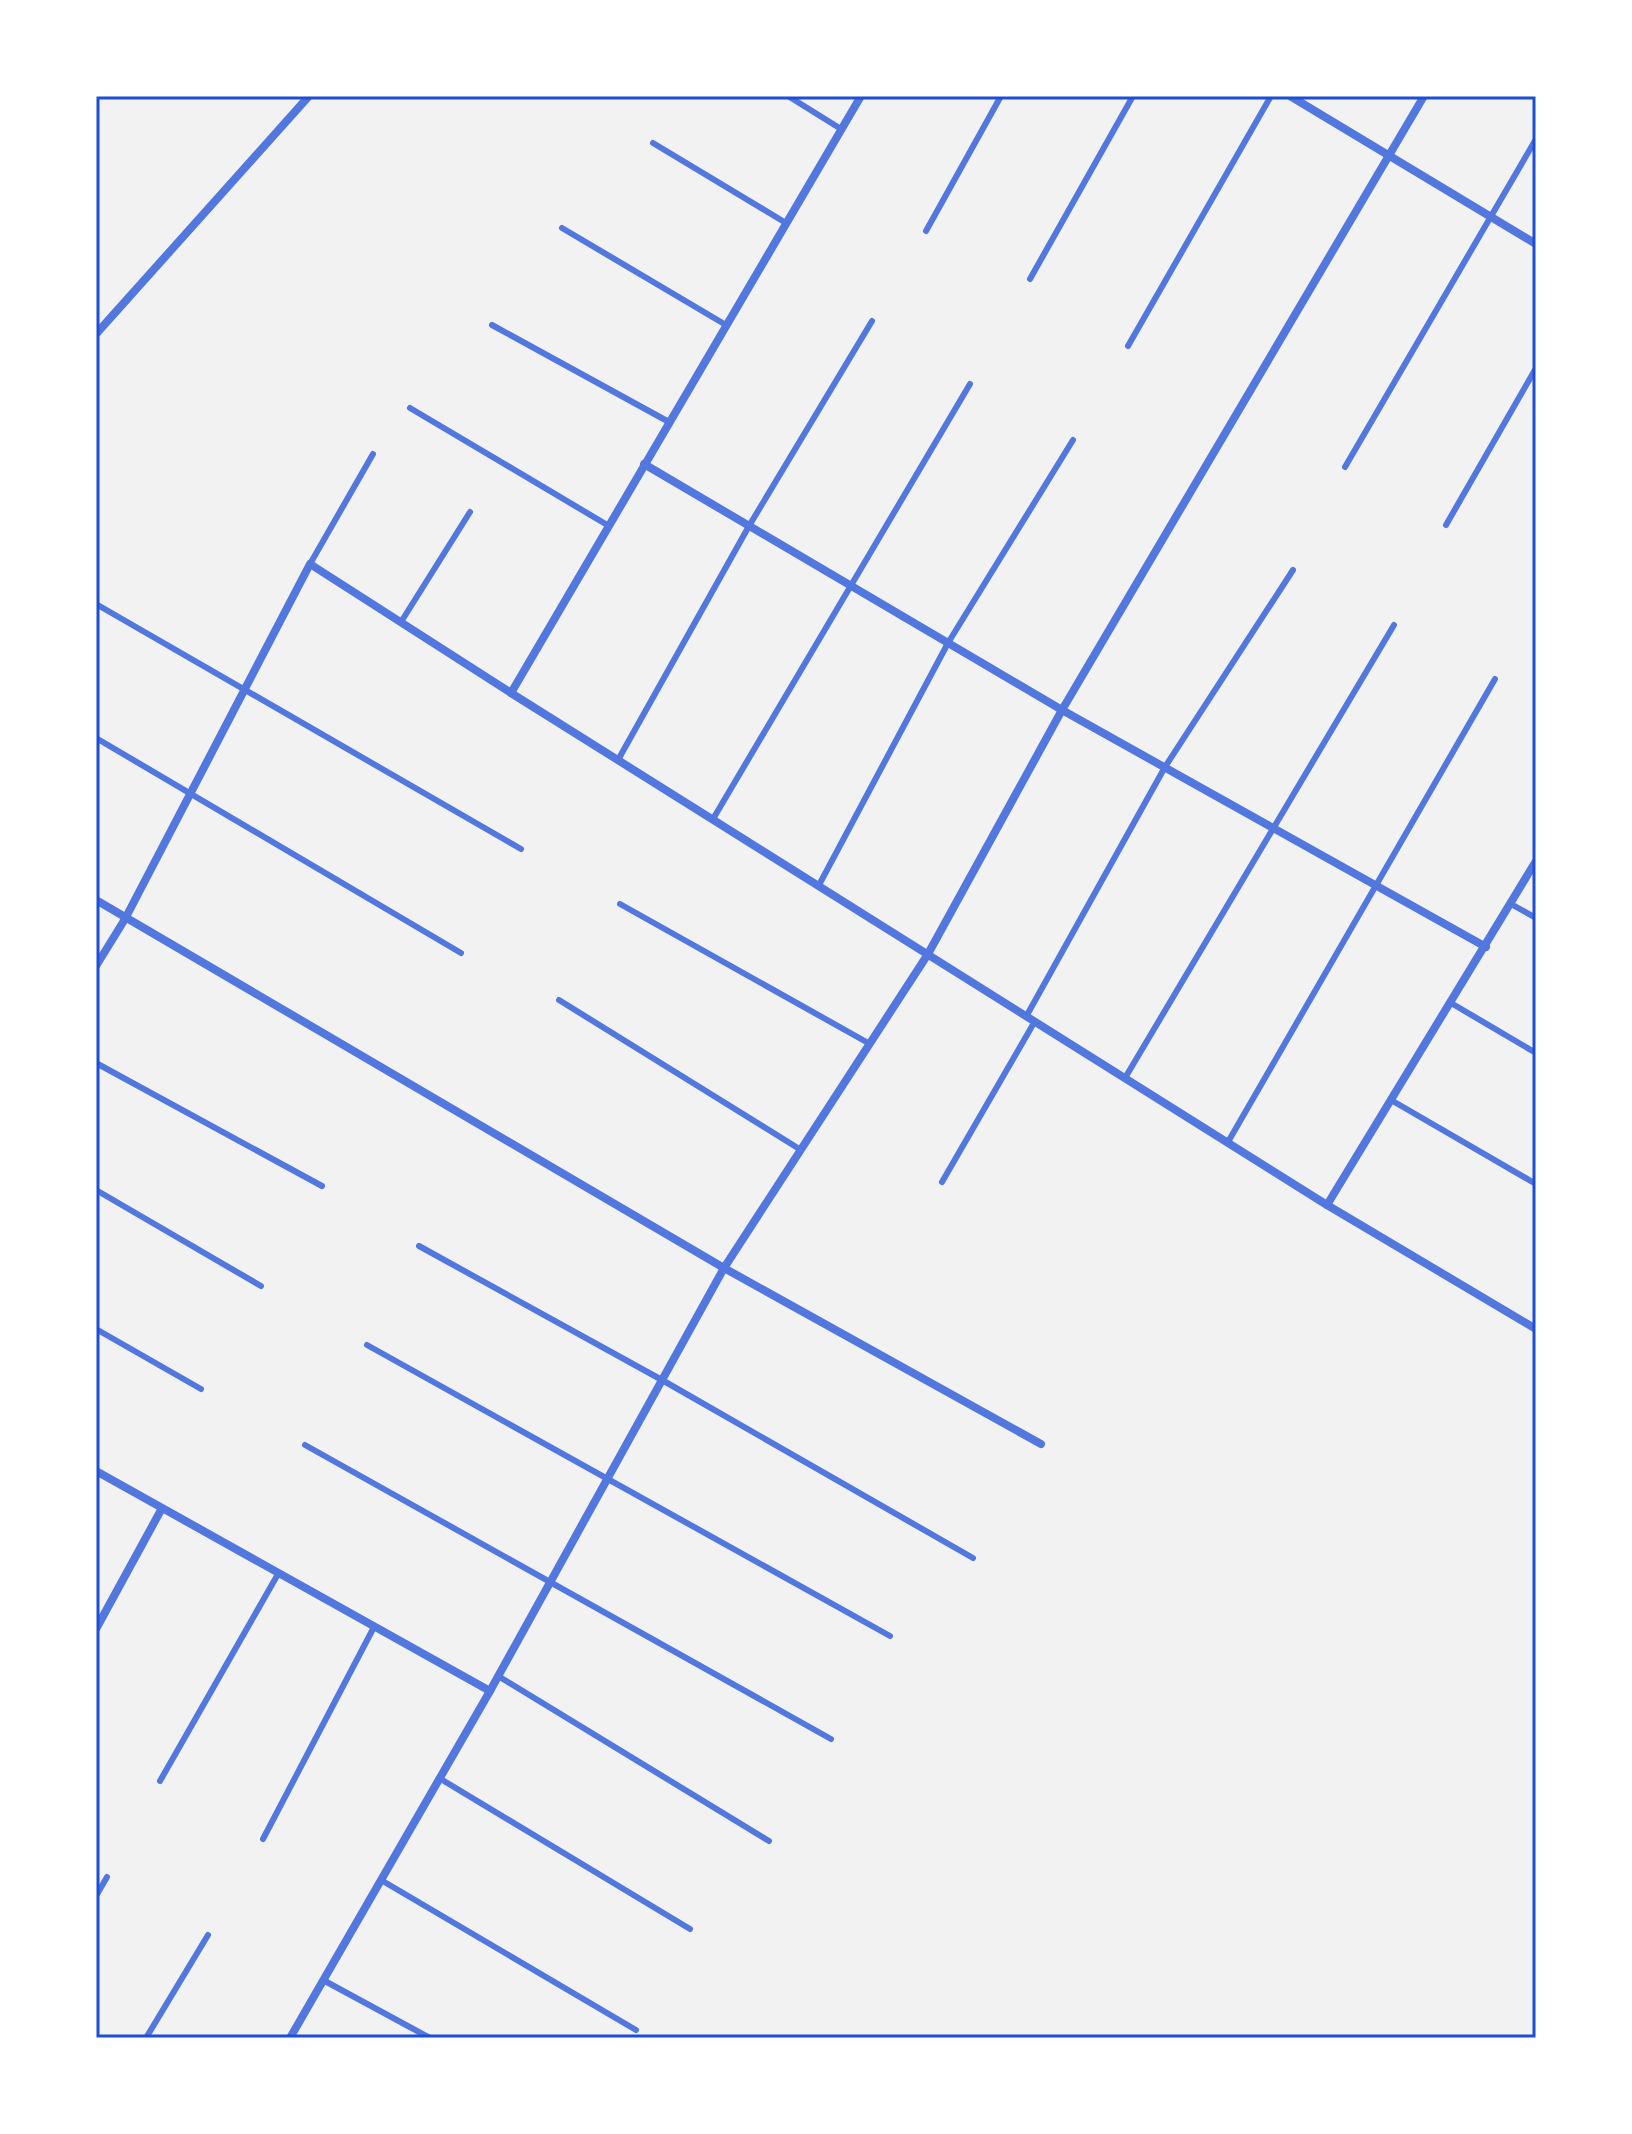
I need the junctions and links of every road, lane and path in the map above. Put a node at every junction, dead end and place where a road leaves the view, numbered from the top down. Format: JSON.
{"nodes":[{"id":1,"x":309,"y":96,"type":"edge"},
{"id":2,"x":788,"y":96,"type":"edge"},
{"id":3,"x":861,"y":96,"type":"edge"},
{"id":4,"x":1001,"y":96,"type":"edge"},
{"id":5,"x":1133,"y":96,"type":"edge"},
{"id":6,"x":1271,"y":96,"type":"edge"},
{"id":7,"x":1290,"y":96,"type":"edge"},
{"id":8,"x":1424,"y":96,"type":"edge"},
{"id":9,"x":841,"y":129,"type":"junction"},
{"id":10,"x":1536,"y":139,"type":"edge"},
{"id":11,"x":653,"y":143,"type":"dead end"},
{"id":12,"x":1387,"y":157,"type":"junction"},
{"id":13,"x":1489,"y":216,"type":"junction"},
{"id":14,"x":786,"y":223,"type":"junction"},
{"id":15,"x":562,"y":228,"type":"dead end"},
{"id":16,"x":926,"y":231,"type":"dead end"},
{"id":17,"x":1536,"y":244,"type":"edge"},
{"id":18,"x":1030,"y":279,"type":"dead end"},
{"id":19,"x":872,"y":321,"type":"dead end"},
{"id":20,"x":492,"y":325,"type":"dead end"},
{"id":21,"x":726,"y":325,"type":"junction"},
{"id":22,"x":96,"y":334,"type":"edge"},
{"id":23,"x":1128,"y":346,"type":"dead end"},
{"id":24,"x":1536,"y":368,"type":"edge"},
{"id":25,"x":970,"y":384,"type":"dead end"},
{"id":26,"x":410,"y":408,"type":"dead end"},
{"id":27,"x":669,"y":422,"type":"junction"},
{"id":28,"x":1073,"y":440,"type":"dead end"},
{"id":29,"x":373,"y":454,"type":"dead end"},
{"id":30,"x":644,"y":464,"type":"junction"},
{"id":31,"x":1345,"y":467,"type":"dead end"},
{"id":32,"x":470,"y":512,"type":"dead end"},
{"id":33,"x":1446,"y":525,"type":"dead end"},
{"id":34,"x":609,"y":526,"type":"junction"},
{"id":35,"x":749,"y":526,"type":"junction"},
{"id":36,"x":310,"y":564,"type":"junction"},
{"id":37,"x":1293,"y":570,"type":"dead end"},
{"id":38,"x":850,"y":585,"type":"junction"},
{"id":39,"x":96,"y":604,"type":"edge"},
{"id":40,"x":401,"y":622,"type":"junction"},
{"id":41,"x":1394,"y":625,"type":"dead end"},
{"id":42,"x":948,"y":643,"type":"junction"},
{"id":43,"x":1495,"y":679,"type":"dead end"},
{"id":44,"x":243,"y":691,"type":"junction"},
{"id":45,"x":511,"y":693,"type":"junction"},
{"id":46,"x":1062,"y":710,"type":"junction"},
{"id":47,"x":96,"y":738,"type":"edge"},
{"id":48,"x":618,"y":760,"type":"junction"},
{"id":49,"x":1165,"y":767,"type":"junction"},
{"id":50,"x":191,"y":792,"type":"junction"},
{"id":51,"x":713,"y":819,"type":"junction"},
{"id":52,"x":1274,"y":828,"type":"junction"},
{"id":53,"x":521,"y":849,"type":"dead end"},
{"id":54,"x":1536,"y":861,"type":"edge"},
{"id":55,"x":1375,"y":884,"type":"junction"},
{"id":56,"x":819,"y":885,"type":"junction"},
{"id":57,"x":96,"y":900,"type":"edge"},
{"id":58,"x":620,"y":904,"type":"dead end"},
{"id":59,"x":1511,"y":904,"type":"junction"},
{"id":60,"x":1536,"y":918,"type":"edge"},
{"id":61,"x":125,"y":919,"type":"junction"},
{"id":62,"x":1486,"y":947,"type":"junction"},
{"id":63,"x":461,"y":953,"type":"dead end"},
{"id":64,"x":928,"y":954,"type":"junction"},
{"id":65,"x":96,"y":966,"type":"edge"},
{"id":66,"x":559,"y":1000,"type":"dead end"},
{"id":67,"x":1451,"y":1003,"type":"junction"},
{"id":68,"x":1027,"y":1015,"type":"junction"},
{"id":69,"x":1035,"y":1021,"type":"junction"},
{"id":70,"x":870,"y":1044,"type":"junction"},
{"id":71,"x":1536,"y":1053,"type":"edge"},
{"id":72,"x":96,"y":1063,"type":"edge"},
{"id":73,"x":1125,"y":1078,"type":"junction"},
{"id":74,"x":1391,"y":1100,"type":"junction"},
{"id":75,"x":1228,"y":1142,"type":"junction"},
{"id":76,"x":801,"y":1150,"type":"junction"},
{"id":77,"x":942,"y":1182,"type":"dead end"},
{"id":78,"x":1536,"y":1184,"type":"edge"},
{"id":79,"x":322,"y":1186,"type":"dead end"},
{"id":80,"x":96,"y":1190,"type":"edge"},
{"id":81,"x":1327,"y":1205,"type":"junction"},
{"id":82,"x":419,"y":1246,"type":"dead end"},
{"id":83,"x":724,"y":1268,"type":"junction"},
{"id":84,"x":261,"y":1286,"type":"dead end"},
{"id":85,"x":96,"y":1329,"type":"edge"},
{"id":86,"x":1536,"y":1329,"type":"edge"},
{"id":87,"x":367,"y":1345,"type":"dead end"},
{"id":88,"x":662,"y":1380,"type":"junction"},
{"id":89,"x":201,"y":1389,"type":"dead end"},
{"id":90,"x":1041,"y":1444,"type":"dead end"},
{"id":91,"x":305,"y":1445,"type":"dead end"},
{"id":92,"x":96,"y":1471,"type":"edge"},
{"id":93,"x":607,"y":1480,"type":"junction"},
{"id":94,"x":161,"y":1510,"type":"junction"},
{"id":95,"x":973,"y":1558,"type":"dead end"},
{"id":96,"x":278,"y":1574,"type":"junction"},
{"id":97,"x":551,"y":1580,"type":"junction"},
{"id":98,"x":99,"y":1618,"type":"edge"},
{"id":99,"x":374,"y":1627,"type":"junction"},
{"id":100,"x":96,"y":1629,"type":"edge"},
{"id":101,"x":890,"y":1636,"type":"dead end"},
{"id":102,"x":498,"y":1676,"type":"junction"},
{"id":103,"x":490,"y":1691,"type":"junction"},
{"id":104,"x":831,"y":1739,"type":"dead end"},
{"id":105,"x":439,"y":1778,"type":"junction"},
{"id":106,"x":160,"y":1781,"type":"dead end"},
{"id":107,"x":263,"y":1839,"type":"dead end"},
{"id":108,"x":769,"y":1841,"type":"dead end"},
{"id":109,"x":107,"y":1877,"type":"dead end"},
{"id":110,"x":381,"y":1880,"type":"junction"},
{"id":111,"x":96,"y":1896,"type":"edge"},
{"id":112,"x":690,"y":1929,"type":"dead end"},
{"id":113,"x":208,"y":1935,"type":"dead end"},
{"id":114,"x":323,"y":1980,"type":"junction"},
{"id":115,"x":636,"y":2030,"type":"dead end"},
{"id":116,"x":146,"y":2038,"type":"edge"},
{"id":117,"x":290,"y":2038,"type":"edge"},
{"id":118,"x":430,"y":2038,"type":"edge"}],
"edges":[{"from":1,"to":22,"type":"street"},
{"from":2,"to":9,"type":"lane"},
{"from":3,"to":9,"type":"street"},
{"from":4,"to":16,"type":"lane"},
{"from":5,"to":18,"type":"lane"},
{"from":6,"to":23,"type":"lane"},
{"from":7,"to":12,"type":"street"},
{"from":8,"to":12,"type":"street"},
{"from":9,"to":14,"type":"street"},
{"from":10,"to":13,"type":"lane"},
{"from":11,"to":14,"type":"lane"},
{"from":12,"to":13,"type":"street"},
{"from":12,"to":46,"type":"street"},
{"from":13,"to":17,"type":"street"},
{"from":13,"to":31,"type":"lane"},
{"from":14,"to":21,"type":"street"},
{"from":15,"to":21,"type":"lane"},
{"from":19,"to":35,"type":"lane"},
{"from":20,"to":27,"type":"lane"},
{"from":21,"to":27,"type":"street"},
{"from":24,"to":33,"type":"lane"},
{"from":25,"to":38,"type":"lane"},
{"from":26,"to":34,"type":"lane"},
{"from":27,"to":30,"type":"street"},
{"from":28,"to":42,"type":"lane"},
{"from":29,"to":36,"type":"lane"},
{"from":30,"to":34,"type":"street"},
{"from":30,"to":35,"type":"street"},
{"from":32,"to":40,"type":"lane"},
{"from":34,"to":45,"type":"street"},
{"from":35,"to":38,"type":"street"},
{"from":35,"to":48,"type":"lane"},
{"from":36,"to":40,"type":"street"},
{"from":36,"to":44,"type":"street"},
{"from":37,"to":49,"type":"lane"},
{"from":38,"to":42,"type":"street"},
{"from":38,"to":51,"type":"lane"},
{"from":39,"to":44,"type":"lane"},
{"from":40,"to":45,"type":"street"},
{"from":41,"to":52,"type":"lane"},
{"from":42,"to":46,"type":"street"},
{"from":42,"to":56,"type":"lane"},
{"from":43,"to":55,"type":"lane"},
{"from":44,"to":50,"type":"street"},
{"from":44,"to":53,"type":"lane"},
{"from":45,"to":48,"type":"street"},
{"from":46,"to":49,"type":"street"},
{"from":46,"to":64,"type":"street"},
{"from":47,"to":50,"type":"lane"},
{"from":48,"to":51,"type":"street"},
{"from":49,"to":52,"type":"street"},
{"from":49,"to":68,"type":"lane"},
{"from":50,"to":61,"type":"street"},
{"from":50,"to":63,"type":"lane"},
{"from":51,"to":56,"type":"street"},
{"from":52,"to":55,"type":"street"},
{"from":52,"to":73,"type":"lane"},
{"from":54,"to":59,"type":"street"},
{"from":55,"to":62,"type":"street"},
{"from":55,"to":75,"type":"lane"},
{"from":56,"to":64,"type":"street"},
{"from":57,"to":61,"type":"street"},
{"from":58,"to":70,"type":"lane"},
{"from":59,"to":60,"type":"lane"},
{"from":59,"to":62,"type":"street"},
{"from":61,"to":65,"type":"street"},
{"from":61,"to":83,"type":"street"},
{"from":62,"to":67,"type":"street"},
{"from":64,"to":68,"type":"street"},
{"from":64,"to":70,"type":"street"},
{"from":66,"to":76,"type":"lane"},
{"from":67,"to":71,"type":"lane"},
{"from":67,"to":74,"type":"street"},
{"from":68,"to":69,"type":"street"},
{"from":69,"to":73,"type":"street"},
{"from":69,"to":77,"type":"lane"},
{"from":70,"to":76,"type":"street"},
{"from":72,"to":79,"type":"lane"},
{"from":73,"to":75,"type":"street"},
{"from":74,"to":78,"type":"lane"},
{"from":74,"to":81,"type":"street"},
{"from":75,"to":81,"type":"street"},
{"from":76,"to":83,"type":"street"},
{"from":80,"to":84,"type":"lane"},
{"from":81,"to":86,"type":"street"},
{"from":82,"to":88,"type":"lane"},
{"from":83,"to":88,"type":"street"},
{"from":83,"to":90,"type":"street"},
{"from":85,"to":89,"type":"lane"},
{"from":87,"to":93,"type":"lane"},
{"from":88,"to":93,"type":"street"},
{"from":88,"to":95,"type":"lane"},
{"from":91,"to":97,"type":"lane"},
{"from":92,"to":94,"type":"street"},
{"from":93,"to":97,"type":"street"},
{"from":93,"to":101,"type":"lane"},
{"from":94,"to":96,"type":"street"},
{"from":94,"to":98,"type":"street"},
{"from":96,"to":99,"type":"street"},
{"from":96,"to":106,"type":"lane"},
{"from":97,"to":102,"type":"street"},
{"from":97,"to":104,"type":"lane"},
{"from":98,"to":100,"type":"street"},
{"from":99,"to":103,"type":"street"},
{"from":99,"to":107,"type":"lane"},
{"from":102,"to":103,"type":"street"},
{"from":102,"to":108,"type":"lane"},
{"from":103,"to":105,"type":"street"},
{"from":105,"to":110,"type":"street"},
{"from":105,"to":112,"type":"lane"},
{"from":109,"to":111,"type":"lane"},
{"from":110,"to":114,"type":"street"},
{"from":110,"to":115,"type":"lane"},
{"from":113,"to":116,"type":"lane"},
{"from":114,"to":117,"type":"street"},
{"from":114,"to":118,"type":"lane"}]}
